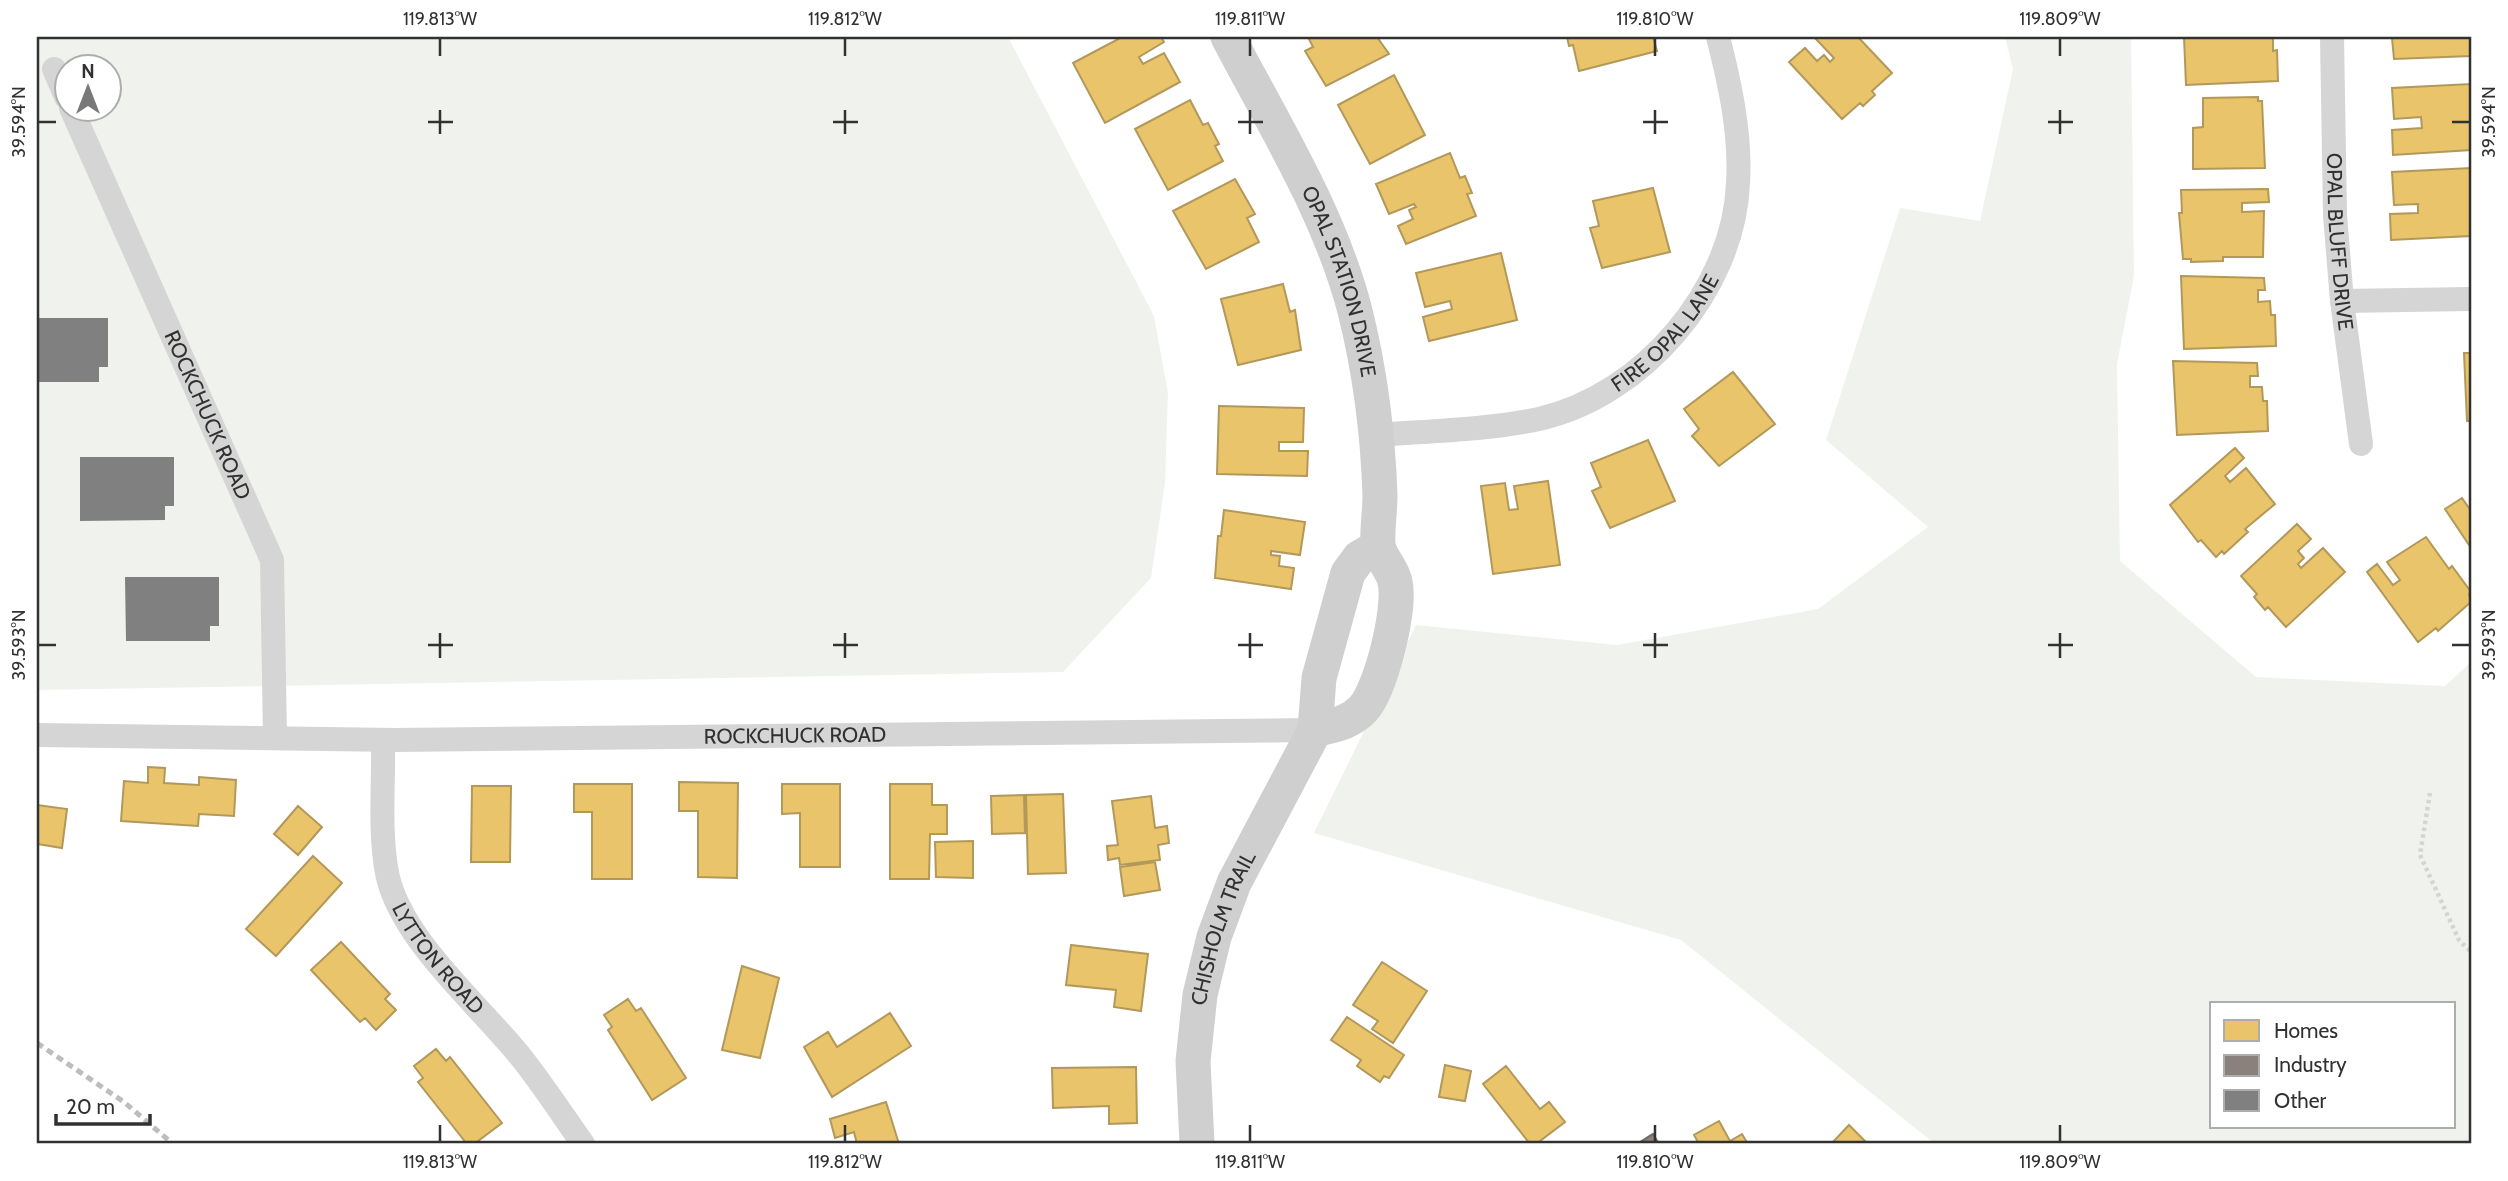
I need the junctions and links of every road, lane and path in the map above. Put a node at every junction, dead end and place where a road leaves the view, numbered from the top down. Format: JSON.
{"nodes":[{"id":1,"x":1228,"y":37,"type":"edge"},
{"id":2,"x":1718,"y":37,"type":"edge"},
{"id":3,"x":2332,"y":37,"type":"edge"},
{"id":4,"x":77,"y":122,"type":"edge"},
{"id":5,"x":2471,"y":299,"type":"edge"},
{"id":6,"x":2342,"y":301,"type":"junction"},
{"id":7,"x":1375,"y":435,"type":"junction"},
{"id":8,"x":2361,"y":444,"type":"dead end"},
{"id":9,"x":1378,"y":547,"type":"junction"},
{"id":10,"x":1315,"y":730,"type":"junction"},
{"id":11,"x":37,"y":735,"type":"edge"},
{"id":12,"x":275,"y":738,"type":"junction"},
{"id":13,"x":383,"y":740,"type":"junction"},
{"id":14,"x":2431,"y":793,"type":"dead end"},
{"id":15,"x":2471,"y":952,"type":"edge"},
{"id":16,"x":583,"y":1144,"type":"edge"},
{"id":17,"x":1197,"y":1144,"type":"edge"}],
"edges":[{"from":1,"to":7,"type":"street","name":"OPAL STATION DRIVE"},
{"from":2,"to":7,"type":"street","name":"FIRE OPAL LANE"},
{"from":3,"to":6,"type":"street","name":"OPAL BLUFF DRIVE"},
{"from":4,"to":12,"type":"street","name":"ROCKCHUCK ROAD"},
{"from":5,"to":6,"type":"street"},
{"from":6,"to":8,"type":"street","name":"OPAL BLUFF DRIVE"},
{"from":7,"to":9,"type":"street","name":"OPAL STATION DRIVE"},
{"from":9,"to":10,"type":"street"},
{"from":9,"to":10,"type":"street","name":"OPAL STATION DRIVE"},
{"from":10,"to":13,"type":"street","name":"ROCKCHUCK ROAD"},
{"from":10,"to":17,"type":"street","name":"CHISHOLM TRAIL"},
{"from":11,"to":12,"type":"street","name":"ROCKCHUCK ROAD"},
{"from":12,"to":13,"type":"street","name":"ROCKCHUCK ROAD"},
{"from":13,"to":16,"type":"street","name":"LYTTON ROAD"},
{"from":14,"to":15,"type":"path"}]}
